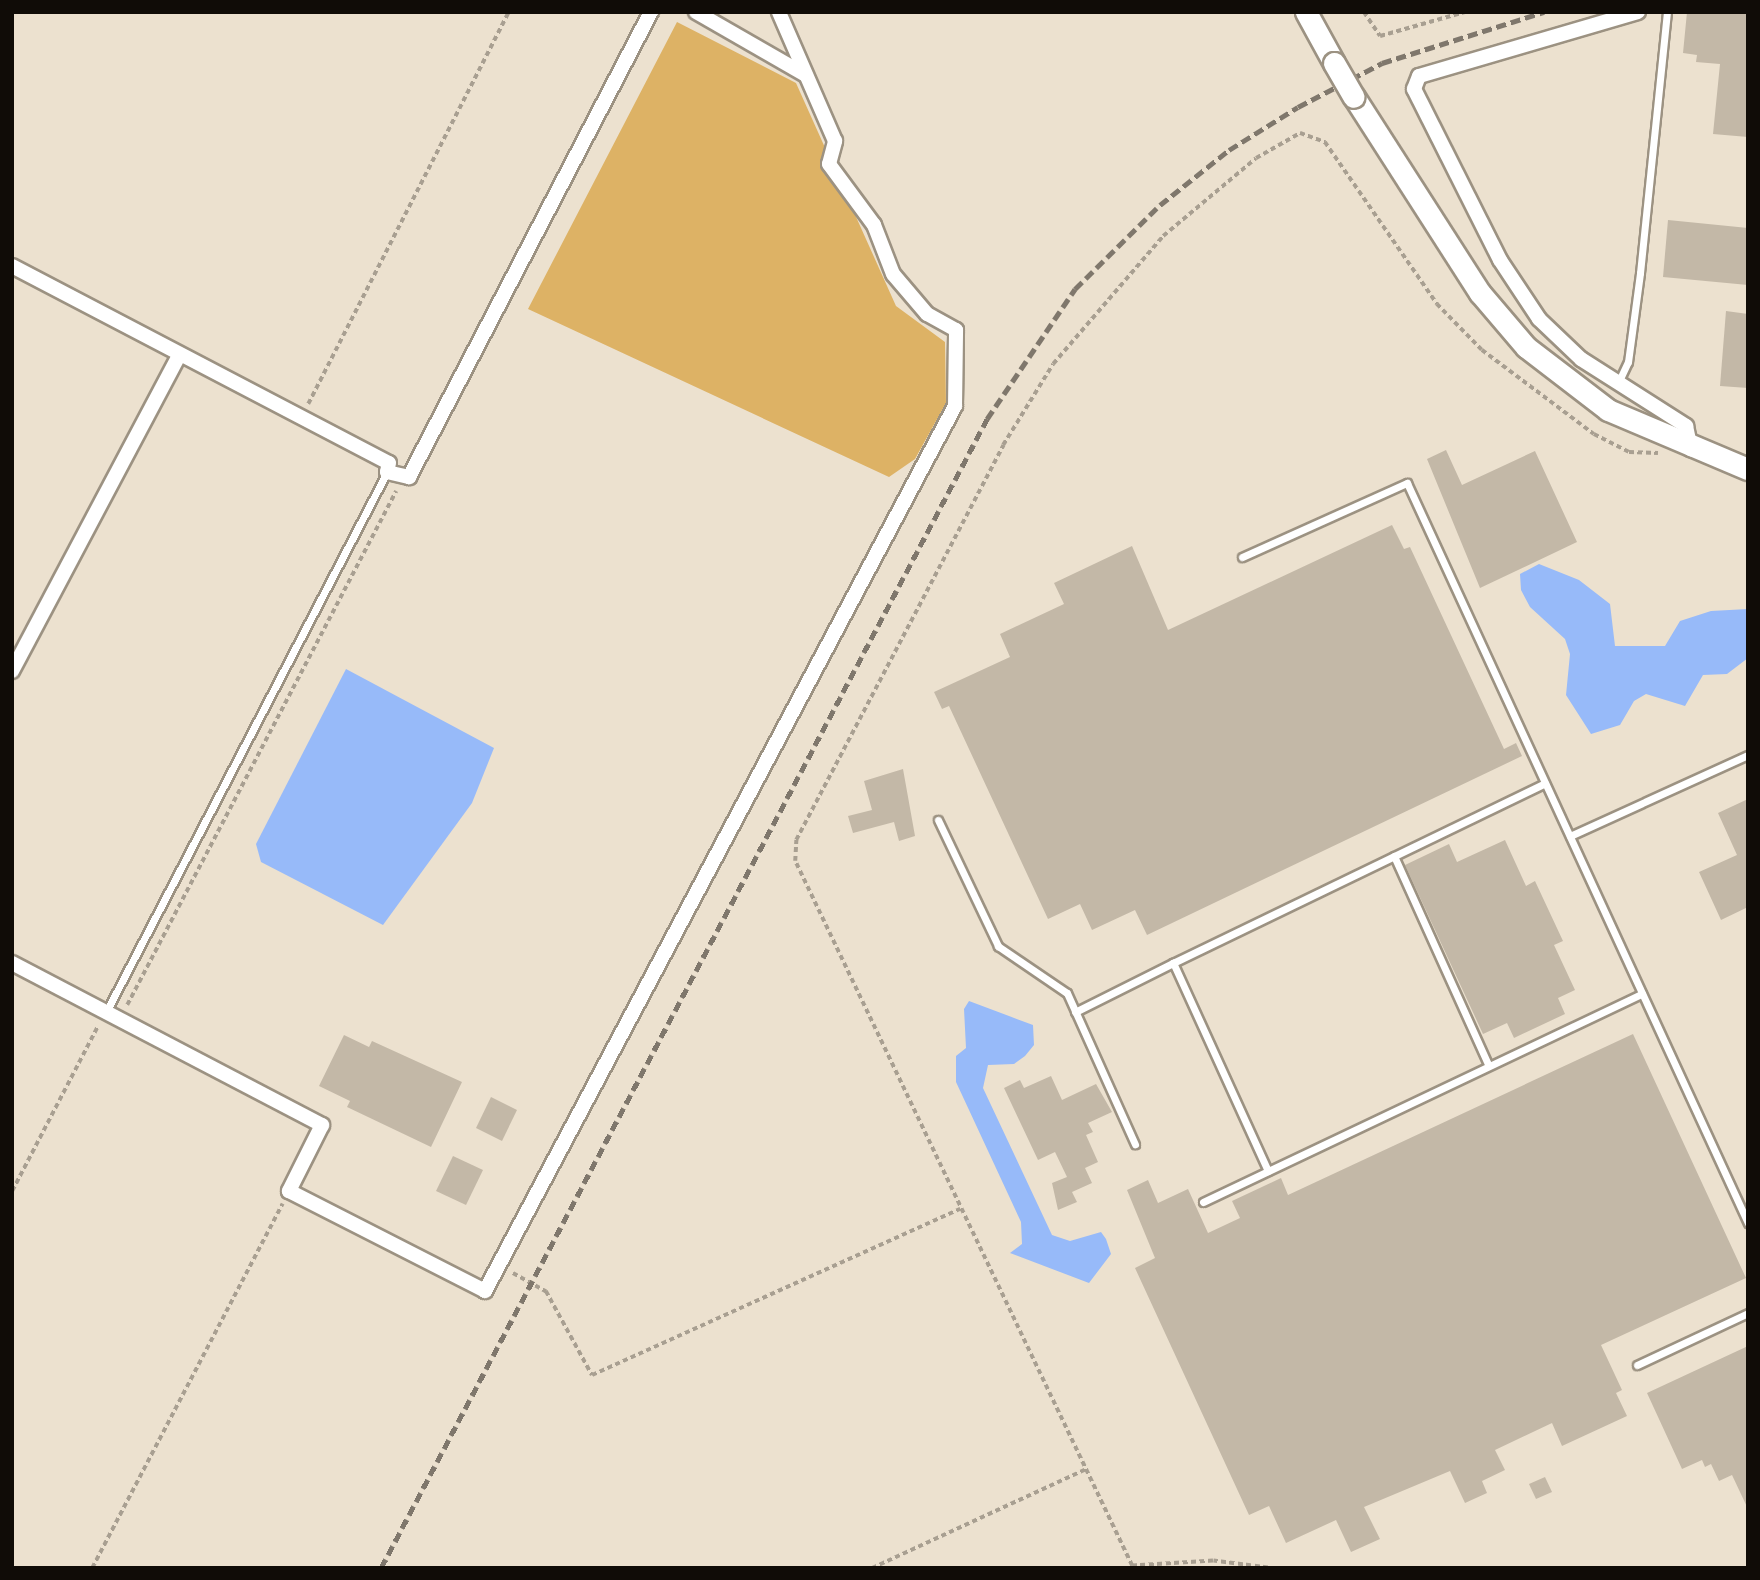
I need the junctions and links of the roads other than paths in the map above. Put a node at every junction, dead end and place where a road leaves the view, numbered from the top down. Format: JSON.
{"nodes":[{"id":1,"x":651,"y":12,"type":"edge"},
{"id":2,"x":696,"y":12,"type":"edge"},
{"id":3,"x":779,"y":12,"type":"edge"},
{"id":4,"x":1306,"y":12,"type":"edge"},
{"id":5,"x":1638,"y":12,"type":"edge"},
{"id":6,"x":1667,"y":12,"type":"edge"},
{"id":7,"x":804,"y":74,"type":"junction"},
{"id":8,"x":12,"y":266,"type":"edge"},
{"id":9,"x":179,"y":355,"type":"junction"},
{"id":10,"x":1618,"y":383,"type":"junction"},
{"id":11,"x":1691,"y":449,"type":"junction"},
{"id":12,"x":1748,"y":469,"type":"edge"},
{"id":13,"x":387,"y":472,"type":"junction"},
{"id":14,"x":1242,"y":557,"type":"dead end"},
{"id":15,"x":12,"y":671,"type":"edge"},
{"id":16,"x":1748,"y":755,"type":"edge"},
{"id":17,"x":1545,"y":783,"type":"junction"},
{"id":18,"x":937,"y":820,"type":"dead end"},
{"id":19,"x":1570,"y":836,"type":"junction"},
{"id":20,"x":1394,"y":856,"type":"junction"},
{"id":21,"x":12,"y":963,"type":"edge"},
{"id":22,"x":1173,"y":963,"type":"junction"},
{"id":23,"x":1642,"y":994,"type":"junction"},
{"id":24,"x":106,"y":1012,"type":"junction"},
{"id":25,"x":1075,"y":1012,"type":"junction"},
{"id":26,"x":1489,"y":1066,"type":"junction"},
{"id":27,"x":1135,"y":1144,"type":"dead end"},
{"id":28,"x":1268,"y":1171,"type":"junction"},
{"id":29,"x":1203,"y":1202,"type":"dead end"},
{"id":30,"x":1748,"y":1223,"type":"edge"},
{"id":31,"x":1748,"y":1313,"type":"edge"},
{"id":32,"x":1637,"y":1365,"type":"dead end"}],
"edges":[{"from":1,"to":13,"type":"street"},
{"from":2,"to":7,"type":"street"},
{"from":3,"to":7,"type":"street"},
{"from":4,"to":11,"type":"street","bridge":true},
{"from":5,"to":10,"type":"street"},
{"from":6,"to":10,"type":"lane"},
{"from":7,"to":24,"type":"street"},
{"from":8,"to":9,"type":"street"},
{"from":9,"to":13,"type":"street"},
{"from":9,"to":15,"type":"street"},
{"from":10,"to":11,"type":"street"},
{"from":11,"to":12,"type":"street"},
{"from":13,"to":24,"type":"lane"},
{"from":14,"to":17,"type":"lane"},
{"from":16,"to":19,"type":"lane"},
{"from":17,"to":19,"type":"lane"},
{"from":17,"to":20,"type":"lane"},
{"from":18,"to":25,"type":"lane"},
{"from":19,"to":23,"type":"lane"},
{"from":20,"to":22,"type":"lane"},
{"from":20,"to":26,"type":"lane"},
{"from":21,"to":24,"type":"street"},
{"from":22,"to":25,"type":"lane"},
{"from":22,"to":28,"type":"lane"},
{"from":23,"to":26,"type":"lane"},
{"from":23,"to":30,"type":"lane"},
{"from":25,"to":27,"type":"lane"},
{"from":26,"to":28,"type":"lane"},
{"from":28,"to":29,"type":"lane"},
{"from":31,"to":32,"type":"lane"}]}
